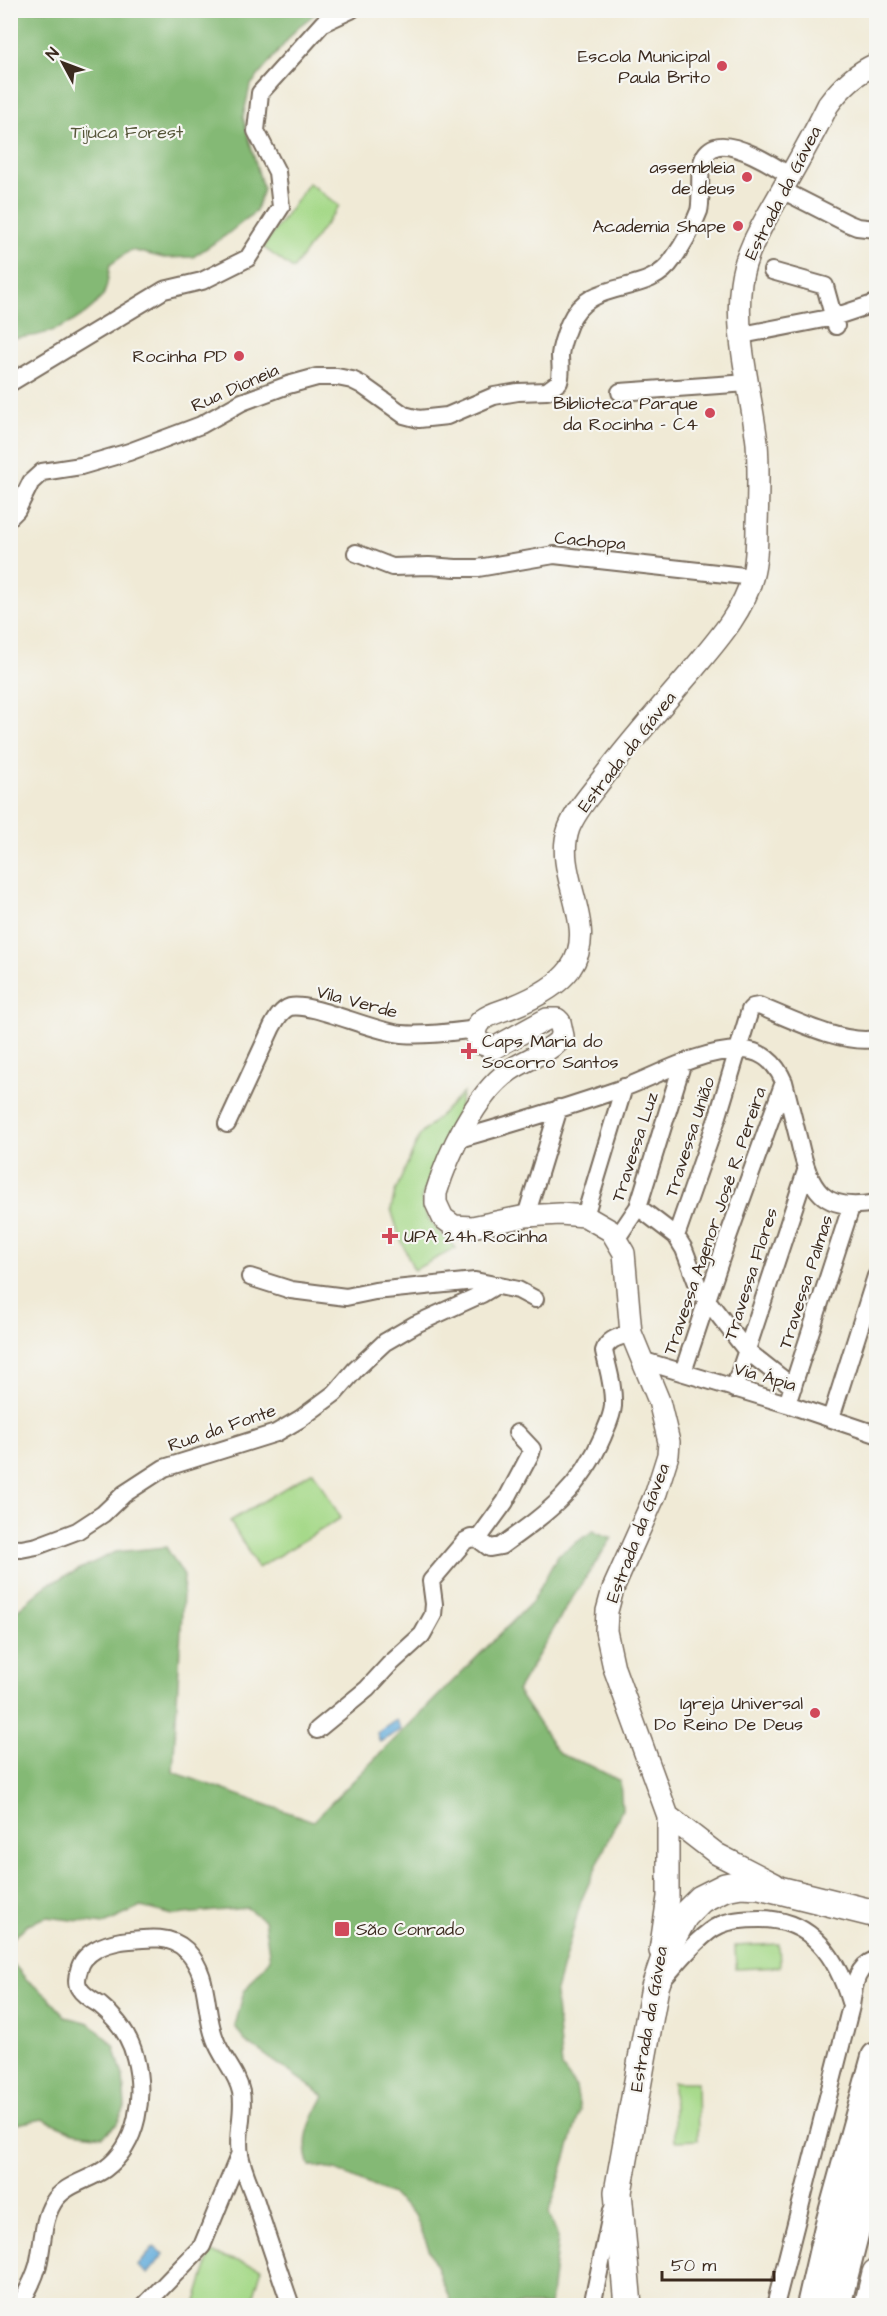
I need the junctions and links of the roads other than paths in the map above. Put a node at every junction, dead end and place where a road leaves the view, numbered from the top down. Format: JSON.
{"nodes":[{"id":1,"x":351,"y":10,"type":"edge"},
{"id":2,"x":876,"y":64,"type":"edge"},
{"id":3,"x":786,"y":183,"type":"junction"},
{"id":4,"x":876,"y":229,"type":"edge"},
{"id":5,"x":772,"y":271,"type":"dead end"},
{"id":6,"x":876,"y":303,"type":"edge"},
{"id":7,"x":835,"y":322,"type":"junction"},
{"id":8,"x":742,"y":335,"type":"junction"},
{"id":9,"x":10,"y":383,"type":"edge"},
{"id":10,"x":748,"y":383,"type":"junction"},
{"id":11,"x":620,"y":392,"type":"dead end"},
{"id":12,"x":10,"y":517,"type":"edge"},
{"id":13,"x":356,"y":553,"type":"dead end"},
{"id":14,"x":753,"y":577,"type":"junction"},
{"id":15,"x":476,"y":1029,"type":"junction"},
{"id":16,"x":876,"y":1040,"type":"edge"},
{"id":17,"x":740,"y":1050,"type":"junction"},
{"id":18,"x":682,"y":1065,"type":"junction"},
{"id":19,"x":784,"y":1082,"type":"junction"},
{"id":20,"x":624,"y":1087,"type":"junction"},
{"id":21,"x":559,"y":1108,"type":"junction"},
{"id":22,"x":227,"y":1124,"type":"dead end"},
{"id":23,"x":459,"y":1139,"type":"junction"},
{"id":24,"x":806,"y":1171,"type":"junction"},
{"id":25,"x":876,"y":1203,"type":"edge"},
{"id":26,"x":638,"y":1207,"type":"junction"},
{"id":27,"x":851,"y":1207,"type":"junction"},
{"id":28,"x":526,"y":1216,"type":"junction"},
{"id":29,"x":585,"y":1216,"type":"junction"},
{"id":30,"x":676,"y":1236,"type":"junction"},
{"id":31,"x":617,"y":1238,"type":"junction"},
{"id":32,"x":876,"y":1276,"type":"edge"},
{"id":33,"x":250,"y":1277,"type":"dead end"},
{"id":34,"x":497,"y":1285,"type":"junction"},
{"id":35,"x":535,"y":1299,"type":"dead end"},
{"id":36,"x":706,"y":1300,"type":"junction"},
{"id":37,"x":631,"y":1333,"type":"junction"},
{"id":38,"x":746,"y":1350,"type":"junction"},
{"id":39,"x":641,"y":1360,"type":"junction"},
{"id":40,"x":683,"y":1372,"type":"junction"},
{"id":41,"x":793,"y":1387,"type":"junction"},
{"id":42,"x":734,"y":1389,"type":"junction"},
{"id":43,"x":788,"y":1404,"type":"junction"},
{"id":44,"x":831,"y":1418,"type":"junction"},
{"id":45,"x":517,"y":1433,"type":"dead end"},
{"id":46,"x":876,"y":1434,"type":"edge"},
{"id":47,"x":478,"y":1539,"type":"junction"},
{"id":48,"x":10,"y":1548,"type":"edge"},
{"id":49,"x":317,"y":1730,"type":"dead end"},
{"id":50,"x":668,"y":1816,"type":"junction"},
{"id":51,"x":792,"y":1893,"type":"junction"},
{"id":52,"x":872,"y":1908,"type":"edge"},
{"id":53,"x":876,"y":1959,"type":"edge"},
{"id":54,"x":655,"y":1987,"type":"junction"},
{"id":55,"x":851,"y":2006,"type":"junction"},
{"id":56,"x":876,"y":2057,"type":"edge"},
{"id":57,"x":876,"y":2147,"type":"edge"},
{"id":58,"x":240,"y":2153,"type":"junction"},
{"id":59,"x":618,"y":2192,"type":"junction"},
{"id":60,"x":876,"y":2273,"type":"edge"},
{"id":61,"x":19,"y":2306,"type":"edge"},
{"id":62,"x":144,"y":2306,"type":"edge"},
{"id":63,"x":291,"y":2306,"type":"edge"},
{"id":64,"x":592,"y":2306,"type":"edge"},
{"id":65,"x":628,"y":2306,"type":"edge"},
{"id":66,"x":775,"y":2306,"type":"edge"},
{"id":67,"x":811,"y":2306,"type":"edge"},
{"id":68,"x":836,"y":2306,"type":"edge"},
{"id":69,"x":868,"y":2306,"type":"edge"}],
"edges":[{"from":1,"to":9,"type":"street"},
{"from":2,"to":3,"type":"street","name":"Estrada da Gávea"},
{"from":3,"to":4,"type":"street"},
{"from":3,"to":8,"type":"street","name":"Estrada da Gávea"},
{"from":3,"to":12,"type":"street","name":"Rua Dioneia"},
{"from":5,"to":7,"type":"street"},
{"from":6,"to":7,"type":"street"},
{"from":7,"to":8,"type":"street"},
{"from":8,"to":10,"type":"street","name":"Estrada da Gávea"},
{"from":10,"to":11,"type":"street"},
{"from":10,"to":14,"type":"street","name":"Estrada da Gávea"},
{"from":13,"to":14,"type":"street","name":"Cachopa"},
{"from":14,"to":15,"type":"street","name":"Estrada da Gávea"},
{"from":15,"to":22,"type":"street","name":"Vila Verde"},
{"from":15,"to":23,"type":"street"},
{"from":16,"to":17,"type":"street","name":"Travessa União"},
{"from":17,"to":18,"type":"street"},
{"from":17,"to":19,"type":"street"},
{"from":17,"to":30,"type":"street","name":"Travessa União"},
{"from":18,"to":20,"type":"street"},
{"from":18,"to":26,"type":"street","name":"Travessa Luz"},
{"from":19,"to":24,"type":"street"},
{"from":19,"to":36,"type":"street","name":"Travessa Agenor José R. Pereira"},
{"from":20,"to":21,"type":"street"},
{"from":20,"to":29,"type":"street"},
{"from":21,"to":23,"type":"street"},
{"from":21,"to":28,"type":"street"},
{"from":23,"to":28,"type":"street"},
{"from":24,"to":27,"type":"street"},
{"from":24,"to":38,"type":"street","name":"Travessa Flores"},
{"from":25,"to":27,"type":"street"},
{"from":26,"to":30,"type":"street"},
{"from":26,"to":31,"type":"street","name":"Travessa Luz"},
{"from":27,"to":41,"type":"street","name":"Travessa Palmas"},
{"from":28,"to":29,"type":"street"},
{"from":29,"to":31,"type":"street"},
{"from":30,"to":36,"type":"street"},
{"from":31,"to":37,"type":"street","name":"Estrada da Gávea"},
{"from":32,"to":44,"type":"street"},
{"from":33,"to":34,"type":"street"},
{"from":34,"to":35,"type":"street"},
{"from":34,"to":48,"type":"street","name":"Rua da Fonte"},
{"from":36,"to":38,"type":"street"},
{"from":36,"to":40,"type":"street","name":"Travessa Agenor José R. Pereira"},
{"from":37,"to":39,"type":"street","name":"Estrada da Gávea"},
{"from":37,"to":47,"type":"street"},
{"from":38,"to":41,"type":"street"},
{"from":38,"to":42,"type":"street","name":"Travessa Flores"},
{"from":39,"to":40,"type":"street","name":"Via Ápia"},
{"from":39,"to":50,"type":"street","name":"Estrada da Gávea"},
{"from":40,"to":42,"type":"street","name":"Via Ápia"},
{"from":41,"to":43,"type":"street","name":"Travessa Palmas"},
{"from":42,"to":43,"type":"street","name":"Via Ápia"},
{"from":43,"to":44,"type":"street","name":"Via Ápia"},
{"from":44,"to":46,"type":"street","name":"Via Ápia"},
{"from":45,"to":47,"type":"street"},
{"from":47,"to":49,"type":"street"},
{"from":50,"to":51,"type":"street"},
{"from":50,"to":54,"type":"street","name":"Estrada da Gávea"},
{"from":51,"to":52,"type":"main road"},
{"from":51,"to":54,"type":"main road"},
{"from":53,"to":55,"type":"street"},
{"from":54,"to":55,"type":"street"},
{"from":54,"to":59,"type":"main road","name":"Estrada da Gávea"},
{"from":55,"to":66,"type":"street"},
{"from":56,"to":67,"type":"highway"},
{"from":57,"to":68,"type":"highway"},
{"from":58,"to":61,"type":"street"},
{"from":58,"to":62,"type":"street"},
{"from":58,"to":63,"type":"street"},
{"from":59,"to":64,"type":"street"},
{"from":59,"to":65,"type":"main road","name":"Estrada da Gávea"},
{"from":60,"to":69,"type":"main road"}]}
